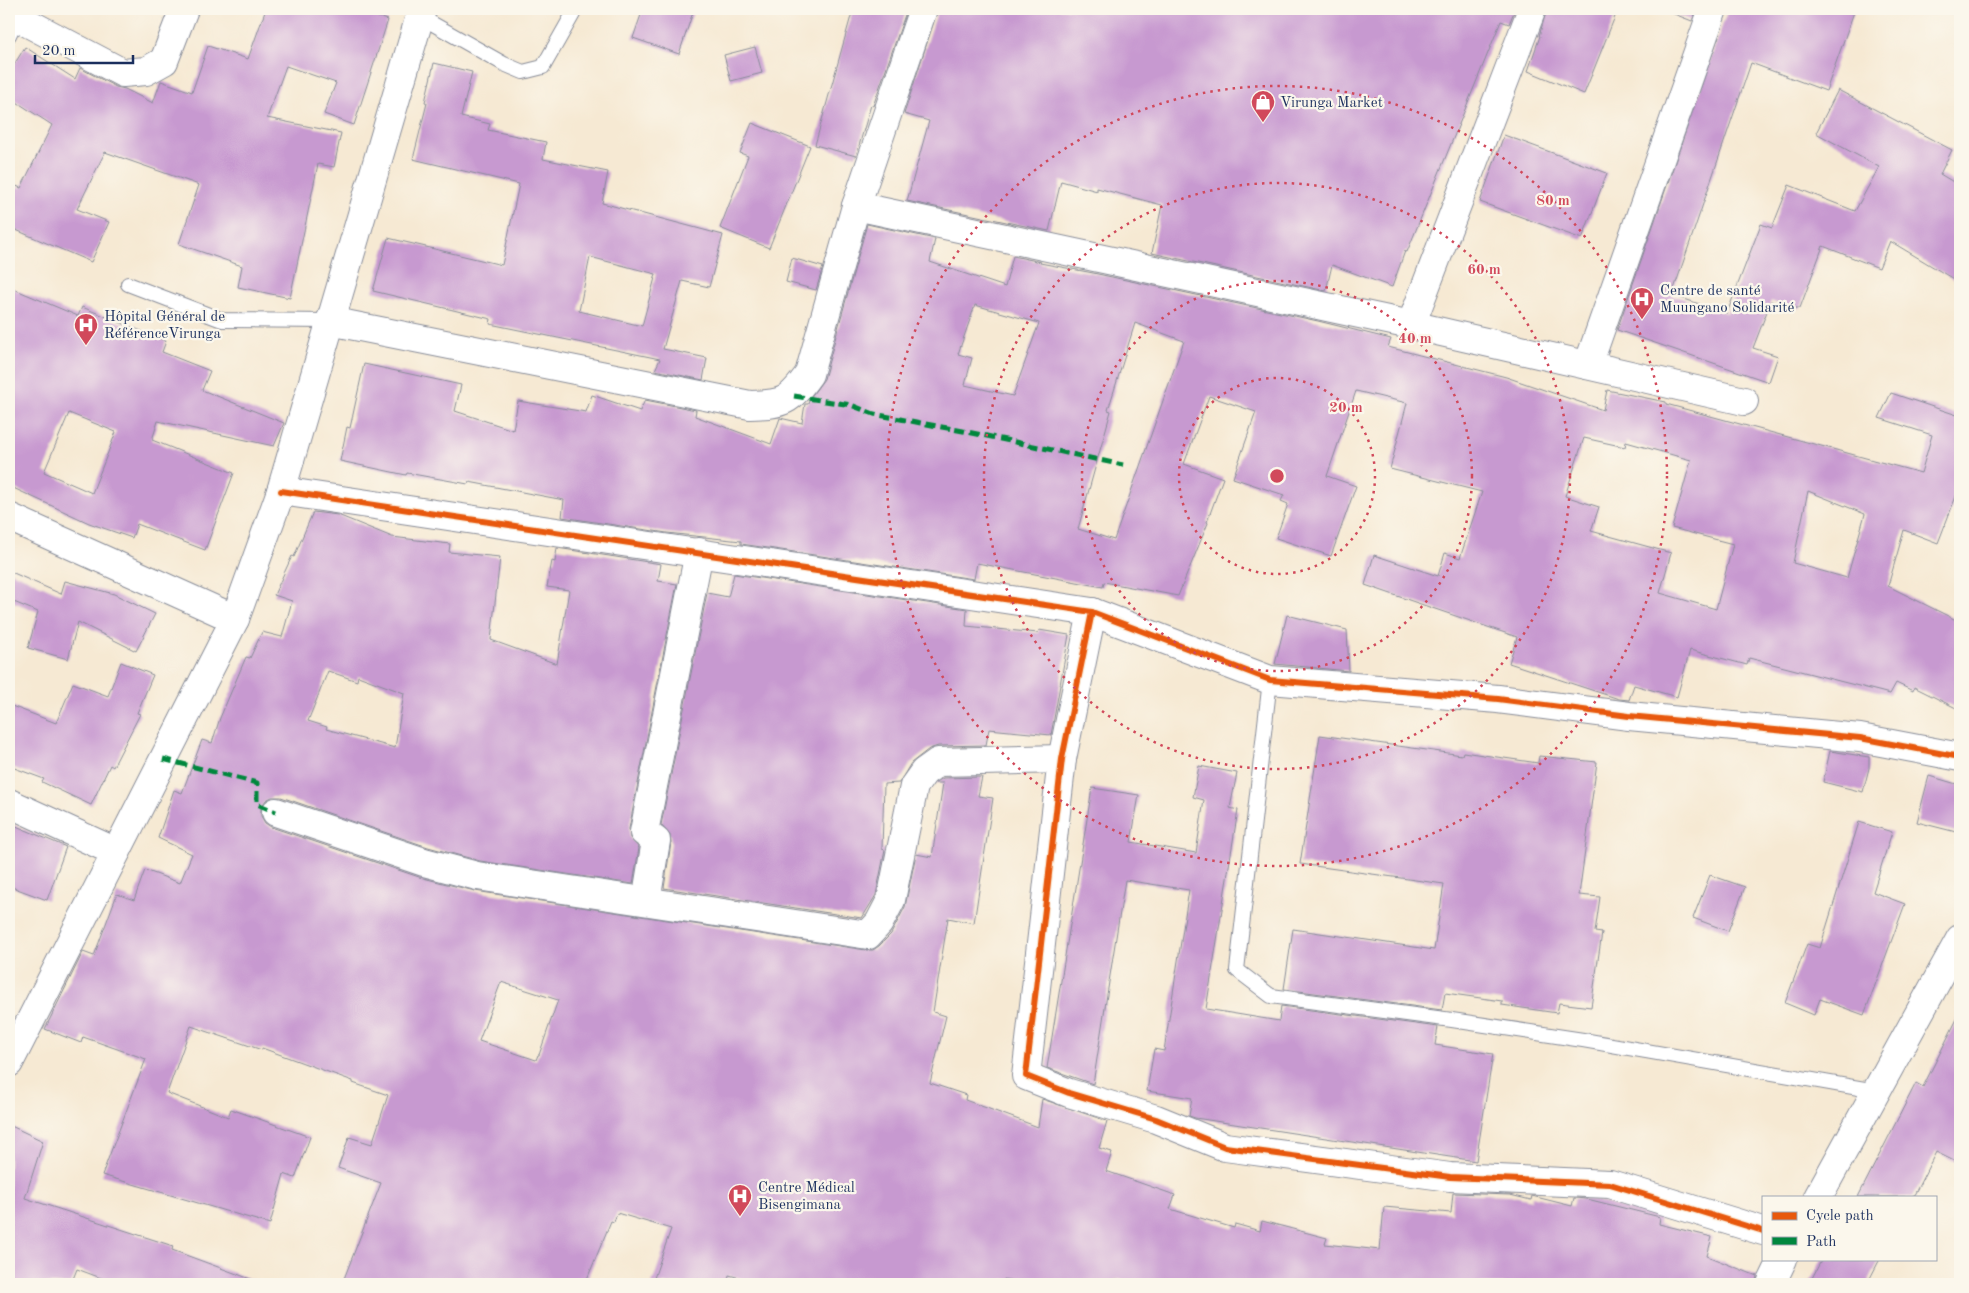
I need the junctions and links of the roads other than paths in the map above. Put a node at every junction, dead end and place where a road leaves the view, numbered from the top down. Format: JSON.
{"nodes":[{"id":1,"x":184,"y":9,"type":"edge"},
{"id":2,"x":574,"y":9,"type":"edge"},
{"id":3,"x":923,"y":9,"type":"edge"},
{"id":4,"x":1532,"y":9,"type":"edge"},
{"id":5,"x":1714,"y":9,"type":"edge"},
{"id":6,"x":420,"y":12,"type":"edge"},
{"id":7,"x":12,"y":22,"type":"edge"},
{"id":8,"x":856,"y":206,"type":"junction"},
{"id":9,"x":128,"y":284,"type":"dead end"},
{"id":10,"x":330,"y":321,"type":"junction"},
{"id":11,"x":1411,"y":325,"type":"junction"},
{"id":12,"x":1588,"y":365,"type":"junction"},
{"id":13,"x":1744,"y":401,"type":"dead end"},
{"id":14,"x":281,"y":491,"type":"junction"},
{"id":15,"x":9,"y":517,"type":"edge"},
{"id":16,"x":699,"y":552,"type":"junction"},
{"id":17,"x":1092,"y":612,"type":"junction"},
{"id":18,"x":235,"y":619,"type":"junction"},
{"id":19,"x":1270,"y":680,"type":"junction"},
{"id":20,"x":1960,"y":757,"type":"edge"},
{"id":21,"x":1062,"y":759,"type":"junction"},
{"id":22,"x":9,"y":803,"type":"edge"},
{"id":23,"x":276,"y":812,"type":"dead end"},
{"id":24,"x":116,"y":852,"type":"junction"},
{"id":25,"x":646,"y":901,"type":"junction"},
{"id":26,"x":1960,"y":939,"type":"edge"},
{"id":27,"x":9,"y":1063,"type":"edge"},
{"id":28,"x":1876,"y":1092,"type":"junction"},
{"id":29,"x":1819,"y":1196,"type":"edge"},
{"id":30,"x":1762,"y":1230,"type":"edge"},
{"id":31,"x":1782,"y":1260,"type":"edge"},
{"id":32,"x":1770,"y":1284,"type":"edge"}],
"edges":[{"from":1,"to":7,"type":"street"},
{"from":2,"to":6,"type":"lane"},
{"from":3,"to":8,"type":"street"},
{"from":4,"to":11,"type":"street"},
{"from":5,"to":12,"type":"street"},
{"from":6,"to":10,"type":"street"},
{"from":8,"to":10,"type":"street"},
{"from":8,"to":11,"type":"street"},
{"from":9,"to":10,"type":"lane"},
{"from":10,"to":14,"type":"street"},
{"from":11,"to":12,"type":"street"},
{"from":12,"to":13,"type":"street"},
{"from":14,"to":16,"type":"street"},
{"from":14,"to":18,"type":"street"},
{"from":15,"to":18,"type":"street"},
{"from":16,"to":17,"type":"street"},
{"from":16,"to":25,"type":"street"},
{"from":17,"to":19,"type":"street"},
{"from":17,"to":21,"type":"street"},
{"from":18,"to":24,"type":"street"},
{"from":19,"to":20,"type":"street"},
{"from":19,"to":28,"type":"lane"},
{"from":21,"to":25,"type":"street"},
{"from":21,"to":30,"type":"street"},
{"from":22,"to":24,"type":"street"},
{"from":23,"to":25,"type":"street"},
{"from":24,"to":27,"type":"street"},
{"from":26,"to":28,"type":"street"},
{"from":28,"to":29,"type":"street"},
{"from":31,"to":32,"type":"street"}]}
